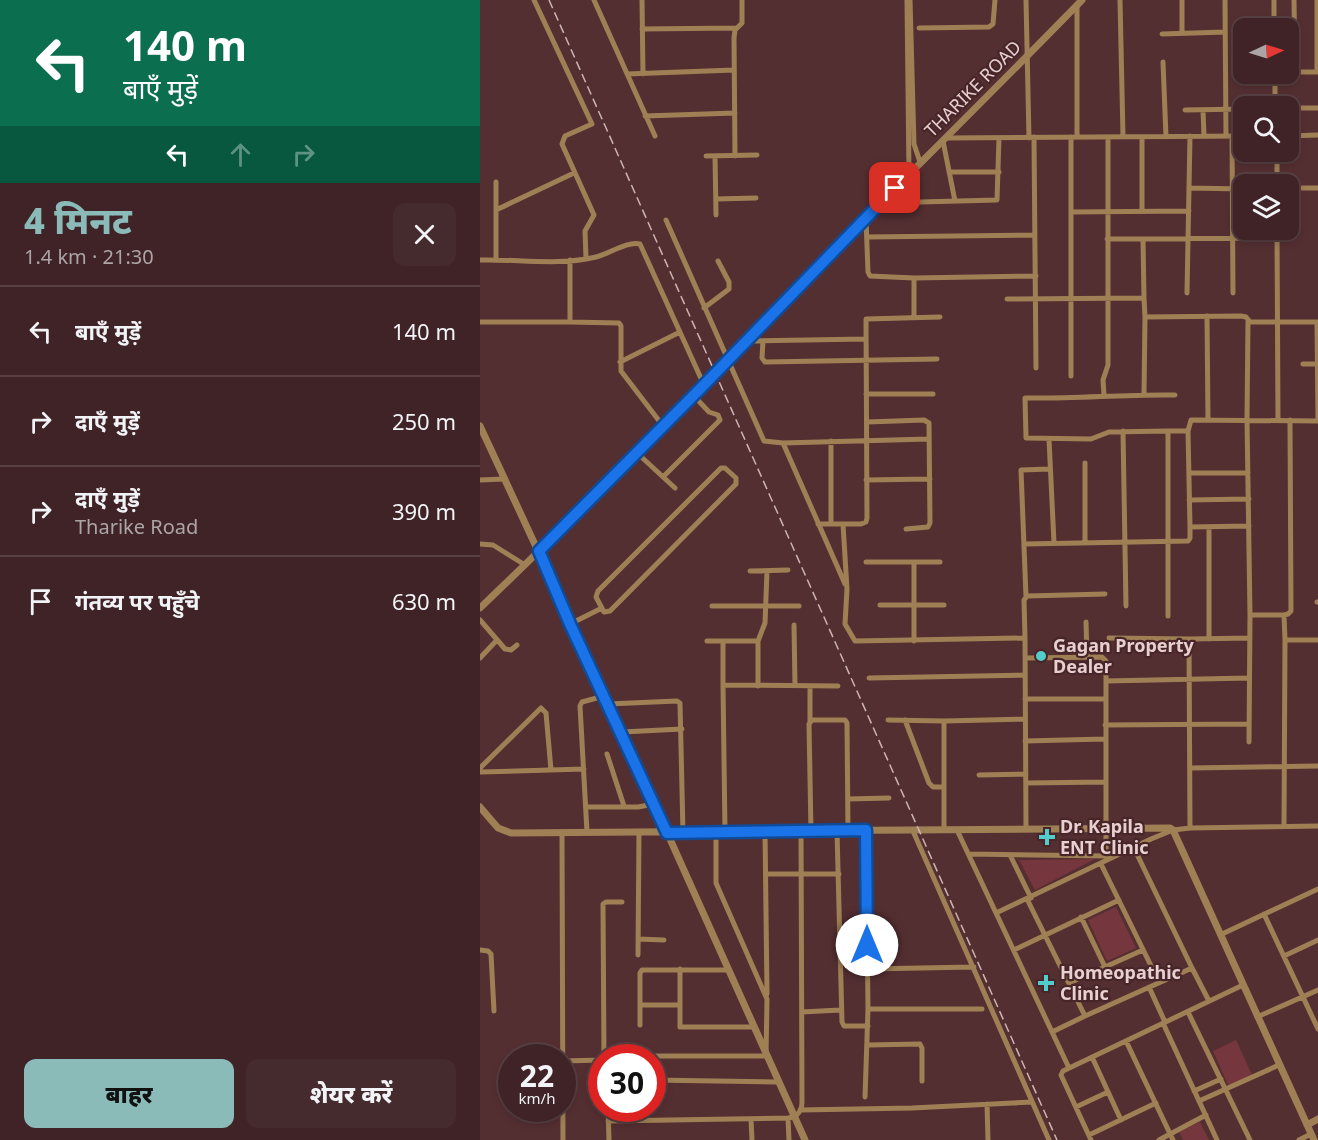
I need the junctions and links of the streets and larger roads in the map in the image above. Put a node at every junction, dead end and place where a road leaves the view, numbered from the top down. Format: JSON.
{"nodes":[{"id":1,"x":534,"y":0,"type":"edge"},
{"id":2,"x":594,"y":0,"type":"edge"},
{"id":3,"x":642,"y":0,"type":"edge"},
{"id":4,"x":742,"y":0,"type":"edge"},
{"id":5,"x":909,"y":0,"type":"edge"},
{"id":6,"x":995,"y":0,"type":"edge"},
{"id":7,"x":1026,"y":0,"type":"edge"},
{"id":8,"x":1120,"y":0,"type":"edge"},
{"id":9,"x":1182,"y":0,"type":"edge"},
{"id":10,"x":1225,"y":0,"type":"edge"},
{"id":11,"x":1274,"y":0,"type":"edge"},
{"id":12,"x":1294,"y":0,"type":"edge"},
{"id":13,"x":1317,"y":0,"type":"edge"},
{"id":14,"x":1080,"y":2,"type":"edge"},
{"id":15,"x":1274,"y":18,"type":"edge"},
{"id":16,"x":1294,"y":18,"type":"edge"},
{"id":17,"x":737,"y":28,"type":"junction"},
{"id":18,"x":919,"y":28,"type":"dead end"},
{"id":19,"x":642,"y":29,"type":"junction"},
{"id":20,"x":1225,"y":32,"type":"junction"},
{"id":21,"x":1182,"y":33,"type":"junction"},
{"id":22,"x":1162,"y":34,"type":"dead end"},
{"id":23,"x":1027,"y":56,"type":"junction"},
{"id":24,"x":1163,"y":62,"type":"dead end"},
{"id":25,"x":734,"y":70,"type":"junction"},
{"id":26,"x":1299,"y":72,"type":"edge"},
{"id":27,"x":1318,"y":72,"type":"edge"},
{"id":28,"x":627,"y":74,"type":"junction"},
{"id":29,"x":643,"y":74,"type":"junction"},
{"id":30,"x":1299,"y":108,"type":"edge"},
{"id":31,"x":1318,"y":108,"type":"edge"},
{"id":32,"x":1226,"y":109,"type":"junction"},
{"id":33,"x":1233,"y":109,"type":"edge"},
{"id":34,"x":1185,"y":110,"type":"dead end"},
{"id":35,"x":1203,"y":110,"type":"junction"},
{"id":36,"x":735,"y":113,"type":"junction"},
{"id":37,"x":645,"y":116,"type":"junction"},
{"id":38,"x":1318,"y":135,"type":"edge"},
{"id":39,"x":654,"y":136,"type":"dead end"},
{"id":40,"x":1166,"y":136,"type":"junction"},
{"id":41,"x":1190,"y":136,"type":"junction"},
{"id":42,"x":1204,"y":136,"type":"junction"},
{"id":43,"x":1229,"y":136,"type":"junction"},
{"id":44,"x":1233,"y":136,"type":"edge"},
{"id":45,"x":1299,"y":136,"type":"edge"},
{"id":46,"x":1074,"y":137,"type":"junction"},
{"id":47,"x":1108,"y":137,"type":"junction"},
{"id":48,"x":1123,"y":137,"type":"junction"},
{"id":49,"x":1142,"y":137,"type":"junction"},
{"id":50,"x":999,"y":138,"type":"junction"},
{"id":51,"x":1031,"y":138,"type":"junction"},
{"id":52,"x":944,"y":140,"type":"junction"},
{"id":53,"x":757,"y":155,"type":"dead end"},
{"id":54,"x":706,"y":156,"type":"dead end"},
{"id":55,"x":715,"y":156,"type":"junction"},
{"id":56,"x":735,"y":156,"type":"junction"},
{"id":57,"x":920,"y":162,"type":"junction"},
{"id":58,"x":949,"y":172,"type":"junction"},
{"id":59,"x":999,"y":172,"type":"junction"},
{"id":60,"x":574,"y":173,"type":"junction"},
{"id":61,"x":909,"y":173,"type":"junction"},
{"id":62,"x":496,"y":182,"type":"dead end"},
{"id":63,"x":1189,"y":188,"type":"junction"},
{"id":64,"x":1299,"y":188,"type":"edge"},
{"id":65,"x":1318,"y":188,"type":"edge"},
{"id":66,"x":1233,"y":189,"type":"joint"},
{"id":67,"x":756,"y":198,"type":"dead end"},
{"id":68,"x":716,"y":199,"type":"junction"},
{"id":69,"x":955,"y":201,"type":"junction"},
{"id":70,"x":882,"y":203,"type":"junction"},
{"id":71,"x":496,"y":210,"type":"junction"},
{"id":72,"x":1142,"y":211,"type":"junction"},
{"id":73,"x":1189,"y":211,"type":"junction"},
{"id":74,"x":1071,"y":212,"type":"junction"},
{"id":75,"x":1107,"y":212,"type":"junction"},
{"id":76,"x":716,"y":215,"type":"dead end"},
{"id":77,"x":866,"y":219,"type":"junction"},
{"id":78,"x":666,"y":220,"type":"dead end"},
{"id":79,"x":1034,"y":235,"type":"junction"},
{"id":80,"x":867,"y":237,"type":"junction"},
{"id":81,"x":1233,"y":238,"type":"edge"},
{"id":82,"x":1107,"y":239,"type":"junction"},
{"id":83,"x":1143,"y":239,"type":"junction"},
{"id":84,"x":1188,"y":239,"type":"junction"},
{"id":85,"x":1233,"y":240,"type":"edge"},
{"id":86,"x":1277,"y":240,"type":"edge"},
{"id":87,"x":586,"y":259,"type":"junction"},
{"id":88,"x":480,"y":260,"type":"edge"},
{"id":89,"x":496,"y":260,"type":"junction"},
{"id":90,"x":570,"y":260,"type":"junction"},
{"id":91,"x":718,"y":261,"type":"dead end"},
{"id":92,"x":1036,"y":276,"type":"junction"},
{"id":93,"x":914,"y":278,"type":"junction"},
{"id":94,"x":1187,"y":293,"type":"dead end"},
{"id":95,"x":1233,"y":293,"type":"dead end"},
{"id":96,"x":1144,"y":298,"type":"junction"},
{"id":97,"x":1072,"y":299,"type":"junction"},
{"id":98,"x":1107,"y":299,"type":"junction"},
{"id":99,"x":1007,"y":300,"type":"dead end"},
{"id":100,"x":1036,"y":300,"type":"junction"},
{"id":101,"x":704,"y":308,"type":"junction"},
{"id":102,"x":1207,"y":316,"type":"junction"},
{"id":103,"x":914,"y":317,"type":"junction"},
{"id":104,"x":940,"y":317,"type":"dead end"},
{"id":105,"x":1145,"y":317,"type":"junction"},
{"id":106,"x":1248,"y":321,"type":"junction"},
{"id":107,"x":480,"y":322,"type":"edge"},
{"id":108,"x":570,"y":322,"type":"junction"},
{"id":109,"x":1317,"y":322,"type":"edge"},
{"id":110,"x":1277,"y":323,"type":"junction"},
{"id":111,"x":680,"y":332,"type":"junction"},
{"id":112,"x":865,"y":339,"type":"junction"},
{"id":113,"x":763,"y":341,"type":"junction"},
{"id":114,"x":746,"y":342,"type":"junction"},
{"id":115,"x":937,"y":358,"type":"dead end"},
{"id":116,"x":728,"y":360,"type":"junction"},
{"id":117,"x":866,"y":361,"type":"junction"},
{"id":118,"x":620,"y":362,"type":"junction"},
{"id":119,"x":1303,"y":364,"type":"dead end"},
{"id":120,"x":1318,"y":364,"type":"edge"},
{"id":121,"x":1036,"y":368,"type":"dead end"},
{"id":122,"x":1071,"y":376,"type":"dead end"},
{"id":123,"x":704,"y":385,"type":"junction"},
{"id":124,"x":866,"y":394,"type":"junction"},
{"id":125,"x":933,"y":394,"type":"dead end"},
{"id":126,"x":1144,"y":394,"type":"junction"},
{"id":127,"x":1104,"y":395,"type":"junction"},
{"id":128,"x":1175,"y":395,"type":"dead end"},
{"id":129,"x":693,"y":396,"type":"junction"},
{"id":130,"x":1247,"y":419,"type":"junction"},
{"id":131,"x":1208,"y":420,"type":"junction"},
{"id":132,"x":1278,"y":420,"type":"junction"},
{"id":133,"x":1290,"y":420,"type":"junction"},
{"id":134,"x":1318,"y":421,"type":"edge"},
{"id":135,"x":867,"y":422,"type":"junction"},
{"id":136,"x":480,"y":426,"type":"edge"},
{"id":137,"x":663,"y":426,"type":"junction"},
{"id":138,"x":1123,"y":431,"type":"junction"},
{"id":139,"x":1168,"y":431,"type":"junction"},
{"id":140,"x":1188,"y":431,"type":"junction"},
{"id":141,"x":929,"y":439,"type":"junction"},
{"id":142,"x":1049,"y":439,"type":"junction"},
{"id":143,"x":867,"y":440,"type":"junction"},
{"id":144,"x":831,"y":441,"type":"junction"},
{"id":145,"x":783,"y":443,"type":"junction"},
{"id":146,"x":636,"y":452,"type":"junction"},
{"id":147,"x":1085,"y":463,"type":"dead end"},
{"id":148,"x":1050,"y":469,"type":"junction"},
{"id":149,"x":1189,"y":473,"type":"junction"},
{"id":150,"x":1248,"y":473,"type":"junction"},
{"id":151,"x":663,"y":477,"type":"junction"},
{"id":152,"x":504,"y":479,"type":"junction"},
{"id":153,"x":930,"y":479,"type":"junction"},
{"id":154,"x":480,"y":480,"type":"edge"},
{"id":155,"x":866,"y":480,"type":"junction"},
{"id":156,"x":675,"y":488,"type":"dead end"},
{"id":157,"x":1249,"y":499,"type":"junction"},
{"id":158,"x":1189,"y":500,"type":"junction"},
{"id":159,"x":818,"y":524,"type":"junction"},
{"id":160,"x":831,"y":524,"type":"junction"},
{"id":161,"x":843,"y":524,"type":"junction"},
{"id":162,"x":1209,"y":526,"type":"junction"},
{"id":163,"x":1249,"y":526,"type":"junction"},
{"id":164,"x":1190,"y":527,"type":"junction"},
{"id":165,"x":906,"y":529,"type":"dead end"},
{"id":166,"x":1125,"y":542,"type":"junction"},
{"id":167,"x":1168,"y":542,"type":"junction"},
{"id":168,"x":1053,"y":543,"type":"junction"},
{"id":169,"x":1085,"y":543,"type":"junction"},
{"id":170,"x":480,"y":544,"type":"edge"},
{"id":171,"x":1024,"y":544,"type":"junction"},
{"id":172,"x":539,"y":551,"type":"junction"},
{"id":173,"x":866,"y":562,"type":"dead end"},
{"id":174,"x":914,"y":562,"type":"junction"},
{"id":175,"x":939,"y":562,"type":"dead end"},
{"id":176,"x":525,"y":565,"type":"junction"},
{"id":177,"x":788,"y":570,"type":"dead end"},
{"id":178,"x":750,"y":571,"type":"dead end"},
{"id":179,"x":767,"y":571,"type":"junction"},
{"id":180,"x":847,"y":589,"type":"junction"},
{"id":181,"x":1105,"y":594,"type":"dead end"},
{"id":182,"x":1026,"y":597,"type":"junction"},
{"id":183,"x":880,"y":605,"type":"dead end"},
{"id":184,"x":914,"y":605,"type":"junction"},
{"id":185,"x":944,"y":605,"type":"dead end"},
{"id":186,"x":712,"y":606,"type":"dead end"},
{"id":187,"x":766,"y":606,"type":"junction"},
{"id":188,"x":799,"y":606,"type":"dead end"},
{"id":189,"x":1126,"y":606,"type":"dead end"},
{"id":190,"x":480,"y":608,"type":"edge"},
{"id":191,"x":602,"y":609,"type":"junction"},
{"id":192,"x":1250,"y":615,"type":"junction"},
{"id":193,"x":1284,"y":615,"type":"junction"},
{"id":194,"x":1168,"y":616,"type":"dead end"},
{"id":195,"x":480,"y":620,"type":"edge"},
{"id":196,"x":1086,"y":622,"type":"dead end"},
{"id":197,"x":570,"y":624,"type":"junction"},
{"id":198,"x":794,"y":625,"type":"dead end"},
{"id":199,"x":1024,"y":638,"type":"junction"},
{"id":200,"x":1109,"y":638,"type":"dead end"},
{"id":201,"x":1250,"y":638,"type":"junction"},
{"id":202,"x":1189,"y":639,"type":"junction"},
{"id":203,"x":1209,"y":639,"type":"junction"},
{"id":204,"x":497,"y":640,"type":"junction"},
{"id":205,"x":1285,"y":640,"type":"junction"},
{"id":206,"x":1318,"y":640,"type":"edge"},
{"id":207,"x":707,"y":641,"type":"dead end"},
{"id":208,"x":758,"y":641,"type":"junction"},
{"id":209,"x":914,"y":641,"type":"junction"},
{"id":210,"x":723,"y":642,"type":"junction"},
{"id":211,"x":517,"y":645,"type":"dead end"},
{"id":212,"x":1086,"y":657,"type":"junction"},
{"id":213,"x":480,"y":658,"type":"edge"},
{"id":214,"x":1025,"y":658,"type":"junction"},
{"id":215,"x":1025,"y":675,"type":"junction"},
{"id":216,"x":869,"y":678,"type":"dead end"},
{"id":217,"x":1249,"y":678,"type":"junction"},
{"id":218,"x":1189,"y":679,"type":"junction"},
{"id":219,"x":1106,"y":681,"type":"junction"},
{"id":220,"x":723,"y":685,"type":"junction"},
{"id":221,"x":795,"y":686,"type":"junction"},
{"id":222,"x":810,"y":686,"type":"junction"},
{"id":223,"x":838,"y":686,"type":"dead end"},
{"id":224,"x":758,"y":687,"type":"junction"},
{"id":225,"x":604,"y":696,"type":"junction"},
{"id":226,"x":1025,"y":699,"type":"junction"},
{"id":227,"x":1105,"y":699,"type":"junction"},
{"id":228,"x":608,"y":704,"type":"junction"},
{"id":229,"x":1025,"y":718,"type":"junction"},
{"id":230,"x":888,"y":720,"type":"dead end"},
{"id":231,"x":905,"y":720,"type":"junction"},
{"id":232,"x":810,"y":721,"type":"junction"},
{"id":233,"x":944,"y":721,"type":"junction"},
{"id":234,"x":1190,"y":724,"type":"junction"},
{"id":235,"x":1249,"y":724,"type":"junction"},
{"id":236,"x":1105,"y":725,"type":"junction"},
{"id":237,"x":681,"y":729,"type":"junction"},
{"id":238,"x":622,"y":732,"type":"junction"},
{"id":239,"x":1105,"y":740,"type":"junction"},
{"id":240,"x":1025,"y":741,"type":"junction"},
{"id":241,"x":1249,"y":742,"type":"dead end"},
{"id":242,"x":607,"y":754,"type":"dead end"},
{"id":243,"x":1284,"y":766,"type":"junction"},
{"id":244,"x":1318,"y":766,"type":"edge"},
{"id":245,"x":1190,"y":768,"type":"junction"},
{"id":246,"x":584,"y":769,"type":"junction"},
{"id":247,"x":480,"y":770,"type":"edge"},
{"id":248,"x":551,"y":770,"type":"junction"},
{"id":249,"x":1026,"y":774,"type":"junction"},
{"id":250,"x":979,"y":775,"type":"dead end"},
{"id":251,"x":1106,"y":782,"type":"junction"},
{"id":252,"x":1026,"y":783,"type":"junction"},
{"id":253,"x":944,"y":787,"type":"junction"},
{"id":254,"x":889,"y":798,"type":"dead end"},
{"id":255,"x":848,"y":800,"type":"junction"},
{"id":256,"x":654,"y":804,"type":"junction"},
{"id":257,"x":624,"y":806,"type":"junction"},
{"id":258,"x":480,"y":807,"type":"edge"},
{"id":259,"x":586,"y":807,"type":"junction"},
{"id":260,"x":1284,"y":826,"type":"junction"},
{"id":261,"x":1318,"y":826,"type":"edge"},
{"id":262,"x":1106,"y":828,"type":"junction"},
{"id":263,"x":1190,"y":828,"type":"junction"},
{"id":264,"x":1026,"y":829,"type":"junction"},
{"id":265,"x":848,"y":830,"type":"junction"},
{"id":266,"x":866,"y":830,"type":"junction"},
{"id":267,"x":944,"y":830,"type":"junction"},
{"id":268,"x":957,"y":830,"type":"junction"},
{"id":269,"x":1173,"y":830,"type":"junction"},
{"id":270,"x":765,"y":831,"type":"junction"},
{"id":271,"x":801,"y":831,"type":"junction"},
{"id":272,"x":812,"y":831,"type":"junction"},
{"id":273,"x":837,"y":831,"type":"junction"},
{"id":274,"x":913,"y":831,"type":"junction"},
{"id":275,"x":587,"y":832,"type":"junction"},
{"id":276,"x":639,"y":832,"type":"junction"},
{"id":277,"x":716,"y":832,"type":"junction"},
{"id":278,"x":724,"y":832,"type":"junction"},
{"id":279,"x":562,"y":833,"type":"junction"},
{"id":280,"x":667,"y":833,"type":"junction"},
{"id":281,"x":683,"y":833,"type":"junction"},
{"id":282,"x":1134,"y":848,"type":"junction"},
{"id":283,"x":969,"y":854,"type":"junction"},
{"id":284,"x":1010,"y":855,"type":"junction"},
{"id":285,"x":1106,"y":856,"type":"junction"},
{"id":286,"x":1118,"y":856,"type":"junction"},
{"id":287,"x":1101,"y":864,"type":"junction"},
{"id":288,"x":766,"y":874,"type":"junction"},
{"id":289,"x":839,"y":874,"type":"junction"},
{"id":290,"x":803,"y":875,"type":"junction"},
{"id":291,"x":1318,"y":889,"type":"edge"},
{"id":292,"x":1029,"y":899,"type":"junction"},
{"id":293,"x":1119,"y":900,"type":"junction"},
{"id":294,"x":622,"y":902,"type":"dead end"},
{"id":295,"x":996,"y":913,"type":"junction"},
{"id":296,"x":1264,"y":914,"type":"junction"},
{"id":297,"x":1081,"y":917,"type":"junction"},
{"id":298,"x":1045,"y":934,"type":"junction"},
{"id":299,"x":1220,"y":935,"type":"junction"},
{"id":300,"x":638,"y":939,"type":"junction"},
{"id":301,"x":664,"y":940,"type":"dead end"},
{"id":302,"x":1318,"y":940,"type":"edge"},
{"id":303,"x":480,"y":950,"type":"edge"},
{"id":304,"x":1014,"y":950,"type":"junction"},
{"id":305,"x":1143,"y":950,"type":"junction"},
{"id":306,"x":638,"y":954,"type":"dead end"},
{"id":307,"x":1284,"y":956,"type":"junction"},
{"id":308,"x":974,"y":967,"type":"junction"},
{"id":309,"x":1105,"y":967,"type":"junction"},
{"id":310,"x":1192,"y":968,"type":"junction"},
{"id":311,"x":680,"y":969,"type":"junction"},
{"id":312,"x":867,"y":969,"type":"junction"},
{"id":313,"x":727,"y":970,"type":"junction"},
{"id":314,"x":1159,"y":982,"type":"junction"},
{"id":315,"x":1069,"y":983,"type":"junction"},
{"id":316,"x":1243,"y":985,"type":"junction"},
{"id":317,"x":1149,"y":987,"type":"junction"},
{"id":318,"x":1318,"y":990,"type":"edge"},
{"id":319,"x":1303,"y":996,"type":"junction"},
{"id":320,"x":767,"y":999,"type":"junction"},
{"id":321,"x":1209,"y":1001,"type":"junction"},
{"id":322,"x":640,"y":1005,"type":"junction"},
{"id":323,"x":680,"y":1005,"type":"junction"},
{"id":324,"x":868,"y":1009,"type":"junction"},
{"id":325,"x":982,"y":1009,"type":"dead end"},
{"id":326,"x":840,"y":1010,"type":"junction"},
{"id":327,"x":494,"y":1011,"type":"dead end"},
{"id":328,"x":1188,"y":1011,"type":"junction"},
{"id":329,"x":802,"y":1012,"type":"junction"},
{"id":330,"x":1085,"y":1016,"type":"junction"},
{"id":331,"x":1257,"y":1017,"type":"junction"},
{"id":332,"x":1164,"y":1023,"type":"junction"},
{"id":333,"x":640,"y":1025,"type":"dead end"},
{"id":334,"x":868,"y":1026,"type":"junction"},
{"id":335,"x":752,"y":1027,"type":"junction"},
{"id":336,"x":1318,"y":1029,"type":"edge"},
{"id":337,"x":1052,"y":1032,"type":"junction"},
{"id":338,"x":1126,"y":1041,"type":"junction"},
{"id":339,"x":563,"y":1044,"type":"edge"},
{"id":340,"x":603,"y":1044,"type":"edge"},
{"id":341,"x":868,"y":1045,"type":"junction"},
{"id":342,"x":666,"y":1056,"type":"edge"},
{"id":343,"x":766,"y":1056,"type":"junction"},
{"id":344,"x":1092,"y":1057,"type":"junction"},
{"id":345,"x":1279,"y":1065,"type":"junction"},
{"id":346,"x":1069,"y":1068,"type":"junction"},
{"id":347,"x":1221,"y":1079,"type":"junction"},
{"id":348,"x":666,"y":1080,"type":"edge"},
{"id":349,"x":922,"y":1081,"type":"dead end"},
{"id":350,"x":777,"y":1082,"type":"junction"},
{"id":351,"x":1225,"y":1090,"type":"junction"},
{"id":352,"x":1194,"y":1091,"type":"junction"},
{"id":353,"x":1108,"y":1092,"type":"junction"},
{"id":354,"x":865,"y":1097,"type":"dead end"},
{"id":355,"x":1199,"y":1101,"type":"junction"},
{"id":356,"x":1032,"y":1102,"type":"junction"},
{"id":357,"x":1156,"y":1103,"type":"junction"},
{"id":358,"x":987,"y":1104,"type":"junction"},
{"id":359,"x":1076,"y":1107,"type":"junction"},
{"id":360,"x":800,"y":1110,"type":"junction"},
{"id":361,"x":1206,"y":1115,"type":"junction"},
{"id":362,"x":791,"y":1118,"type":"junction"},
{"id":363,"x":751,"y":1119,"type":"junction"},
{"id":364,"x":1318,"y":1119,"type":"edge"},
{"id":365,"x":666,"y":1120,"type":"edge"},
{"id":366,"x":1121,"y":1120,"type":"junction"},
{"id":367,"x":563,"y":1122,"type":"edge"},
{"id":368,"x":608,"y":1122,"type":"edge"},
{"id":369,"x":1307,"y":1125,"type":"junction"},
{"id":370,"x":1090,"y":1137,"type":"edge"},
{"id":371,"x":1172,"y":1137,"type":"edge"},
{"id":372,"x":1312,"y":1137,"type":"edge"},
{"id":373,"x":563,"y":1140,"type":"edge"},
{"id":374,"x":609,"y":1140,"type":"edge"},
{"id":375,"x":752,"y":1140,"type":"edge"},
{"id":376,"x":789,"y":1140,"type":"edge"},
{"id":377,"x":805,"y":1140,"type":"edge"},
{"id":378,"x":987,"y":1140,"type":"edge"},
{"id":379,"x":1049,"y":1140,"type":"edge"},
{"id":380,"x":1159,"y":1140,"type":"edge"},
{"id":381,"x":1217,"y":1140,"type":"edge"},
{"id":382,"x":1250,"y":1140,"type":"edge"},
{"id":383,"x":1299,"y":1140,"type":"edge"}],
"edges":[{"from":1,"to":60,"type":"street"},
{"from":2,"to":28,"type":"street"},
{"from":3,"to":19,"type":"street"},
{"from":4,"to":17,"type":"street"},
{"from":5,"to":57,"type":"street"},
{"from":5,"to":61,"type":"street"},
{"from":6,"to":18,"type":"street"},
{"from":7,"to":23,"type":"street"},
{"from":8,"to":48,"type":"street"},
{"from":9,"to":21,"type":"street"},
{"from":10,"to":20,"type":"street"},
{"from":11,"to":15,"type":"street"},
{"from":12,"to":16,"type":"street"},
{"from":13,"to":27,"type":"street"},
{"from":14,"to":23,"type":"street","name":"THARIKE ROAD"},
{"from":14,"to":46,"type":"street"},
{"from":17,"to":19,"type":"street"},
{"from":17,"to":25,"type":"street"},
{"from":19,"to":29,"type":"street"},
{"from":20,"to":21,"type":"street"},
{"from":20,"to":32,"type":"street"},
{"from":21,"to":22,"type":"street"},
{"from":23,"to":51,"type":"street"},
{"from":23,"to":52,"type":"street","name":"THARIKE ROAD"},
{"from":24,"to":40,"type":"street"},
{"from":25,"to":29,"type":"street"},
{"from":25,"to":36,"type":"street"},
{"from":26,"to":27,"type":"street"},
{"from":28,"to":29,"type":"street"},
{"from":28,"to":37,"type":"street"},
{"from":30,"to":31,"type":"street"},
{"from":32,"to":33,"type":"street"},
{"from":32,"to":35,"type":"street"},
{"from":32,"to":43,"type":"street"},
{"from":34,"to":35,"type":"street"},
{"from":35,"to":42,"type":"street"},
{"from":36,"to":37,"type":"street"},
{"from":36,"to":56,"type":"street"},
{"from":37,"to":39,"type":"street"},
{"from":38,"to":45,"type":"street"},
{"from":40,"to":41,"type":"street"},
{"from":40,"to":49,"type":"street"},
{"from":41,"to":42,"type":"street"},
{"from":41,"to":63,"type":"street"},
{"from":42,"to":43,"type":"street"},
{"from":43,"to":44,"type":"street"},
{"from":43,"to":66,"type":"street"},
{"from":46,"to":47,"type":"street"},
{"from":46,"to":51,"type":"street"},
{"from":46,"to":74,"type":"street"},
{"from":47,"to":48,"type":"street"},
{"from":47,"to":75,"type":"street"},
{"from":48,"to":49,"type":"street"},
{"from":49,"to":72,"type":"street"},
{"from":50,"to":51,"type":"street"},
{"from":50,"to":52,"type":"street"},
{"from":50,"to":59,"type":"street"},
{"from":51,"to":79,"type":"street"},
{"from":52,"to":57,"type":"street","name":"THARIKE ROAD"},
{"from":52,"to":58,"type":"street"},
{"from":53,"to":56,"type":"street"},
{"from":54,"to":55,"type":"street"},
{"from":55,"to":56,"type":"street"},
{"from":55,"to":68,"type":"street"},
{"from":57,"to":61,"type":"street","name":"THARIKE ROAD"},
{"from":58,"to":59,"type":"street"},
{"from":58,"to":69,"type":"street"},
{"from":59,"to":69,"type":"street"},
{"from":60,"to":71,"type":"street"},
{"from":60,"to":87,"type":"street"},
{"from":61,"to":70,"type":"street","name":"THARIKE ROAD"},
{"from":62,"to":71,"type":"street"},
{"from":63,"to":66,"type":"street"},
{"from":63,"to":73,"type":"street"},
{"from":64,"to":65,"type":"street"},
{"from":67,"to":68,"type":"street"},
{"from":68,"to":76,"type":"street"},
{"from":69,"to":70,"type":"street"},
{"from":70,"to":77,"type":"street","name":"THARIKE ROAD"},
{"from":71,"to":89,"type":"street"},
{"from":72,"to":73,"type":"street"},
{"from":72,"to":75,"type":"street"},
{"from":73,"to":84,"type":"street"},
{"from":74,"to":75,"type":"street"},
{"from":74,"to":97,"type":"street"},
{"from":75,"to":82,"type":"street"},
{"from":77,"to":80,"type":"street"},
{"from":77,"to":114,"type":"street","name":"THARIKE ROAD"},
{"from":78,"to":101,"type":"street"},
{"from":79,"to":80,"type":"street"},
{"from":79,"to":92,"type":"street"},
{"from":80,"to":93,"type":"street"},
{"from":81,"to":84,"type":"street"},
{"from":82,"to":83,"type":"street"},
{"from":82,"to":98,"type":"street"},
{"from":83,"to":84,"type":"street"},
{"from":83,"to":96,"type":"street"},
{"from":84,"to":94,"type":"street"},
{"from":85,"to":95,"type":"street"},
{"from":86,"to":110,"type":"street"},
{"from":87,"to":90,"type":"street"},
{"from":87,"to":111,"type":"street"},
{"from":88,"to":89,"type":"street"},
{"from":89,"to":90,"type":"street"},
{"from":90,"to":108,"type":"street"},
{"from":91,"to":101,"type":"street"},
{"from":92,"to":93,"type":"street"},
{"from":92,"to":100,"type":"street"},
{"from":93,"to":103,"type":"street"},
{"from":96,"to":98,"type":"street"},
{"from":96,"to":105,"type":"street"},
{"from":97,"to":98,"type":"street"},
{"from":97,"to":100,"type":"street"},
{"from":97,"to":122,"type":"street"},
{"from":98,"to":127,"type":"street"},
{"from":99,"to":100,"type":"street"},
{"from":100,"to":121,"type":"street"},
{"from":101,"to":116,"type":"street"},
{"from":102,"to":105,"type":"street"},
{"from":102,"to":106,"type":"street"},
{"from":102,"to":131,"type":"street"},
{"from":103,"to":104,"type":"street"},
{"from":103,"to":112,"type":"street"},
{"from":105,"to":126,"type":"street"},
{"from":106,"to":110,"type":"street"},
{"from":106,"to":130,"type":"street"},
{"from":107,"to":108,"type":"street"},
{"from":108,"to":118,"type":"street"},
{"from":109,"to":110,"type":"street"},
{"from":109,"to":120,"type":"street"},
{"from":110,"to":132,"type":"street"},
{"from":111,"to":118,"type":"street"},
{"from":111,"to":123,"type":"street"},
{"from":112,"to":113,"type":"street"},
{"from":112,"to":117,"type":"street"},
{"from":113,"to":114,"type":"street"},
{"from":113,"to":117,"type":"street"},
{"from":114,"to":116,"type":"street","name":"THARIKE ROAD"},
{"from":115,"to":117,"type":"street"},
{"from":116,"to":123,"type":"street","name":"THARIKE ROAD"},
{"from":116,"to":145,"type":"street"},
{"from":117,"to":124,"type":"street"},
{"from":118,"to":137,"type":"street"},
{"from":119,"to":120,"type":"street"},
{"from":120,"to":134,"type":"street"},
{"from":123,"to":129,"type":"street","name":"THARIKE ROAD"},
{"from":124,"to":125,"type":"street"},
{"from":124,"to":135,"type":"street"},
{"from":126,"to":127,"type":"street"},
{"from":126,"to":128,"type":"street"},
{"from":127,"to":142,"type":"street"},
{"from":129,"to":137,"type":"street","name":"THARIKE ROAD"},
{"from":129,"to":151,"type":"street"},
{"from":130,"to":131,"type":"street"},
{"from":130,"to":132,"type":"street"},
{"from":130,"to":150,"type":"street"},
{"from":131,"to":140,"type":"street"},
{"from":132,"to":133,"type":"street"},
{"from":133,"to":134,"type":"street"},
{"from":133,"to":193,"type":"street"},
{"from":135,"to":141,"type":"street"},
{"from":135,"to":143,"type":"street"},
{"from":136,"to":152,"type":"street"},
{"from":137,"to":146,"type":"street","name":"THARIKE ROAD"},
{"from":138,"to":139,"type":"street"},
{"from":138,"to":142,"type":"street"},
{"from":138,"to":166,"type":"street"},
{"from":139,"to":140,"type":"street"},
{"from":139,"to":167,"type":"street"},
{"from":140,"to":149,"type":"street"},
{"from":141,"to":143,"type":"street"},
{"from":141,"to":153,"type":"street"},
{"from":142,"to":148,"type":"street"},
{"from":143,"to":144,"type":"street"},
{"from":143,"to":155,"type":"street"},
{"from":144,"to":145,"type":"street"},
{"from":144,"to":160,"type":"street"},
{"from":145,"to":159,"type":"street"},
{"from":146,"to":151,"type":"street"},
{"from":146,"to":172,"type":"street","name":"THARIKE ROAD"},
{"from":147,"to":169,"type":"street"},
{"from":148,"to":168,"type":"street"},
{"from":148,"to":171,"type":"street"},
{"from":149,"to":150,"type":"street"},
{"from":149,"to":158,"type":"street"},
{"from":150,"to":157,"type":"street"},
{"from":151,"to":156,"type":"street"},
{"from":152,"to":154,"type":"street"},
{"from":152,"to":172,"type":"street"},
{"from":153,"to":155,"type":"street"},
{"from":153,"to":165,"type":"street"},
{"from":155,"to":161,"type":"street"},
{"from":157,"to":158,"type":"street"},
{"from":157,"to":163,"type":"street"},
{"from":158,"to":164,"type":"street"},
{"from":159,"to":160,"type":"street"},
{"from":159,"to":180,"type":"street"},
{"from":160,"to":161,"type":"street"},
{"from":161,"to":180,"type":"street"},
{"from":162,"to":163,"type":"street"},
{"from":162,"to":164,"type":"street"},
{"from":162,"to":203,"type":"street"},
{"from":163,"to":192,"type":"street"},
{"from":164,"to":167,"type":"street"},
{"from":166,"to":167,"type":"street"},
{"from":166,"to":169,"type":"street"},
{"from":166,"to":189,"type":"street"},
{"from":167,"to":194,"type":"street"},
{"from":168,"to":169,"type":"street"},
{"from":168,"to":171,"type":"street"},
{"from":170,"to":176,"type":"street"},
{"from":171,"to":182,"type":"street"},
{"from":172,"to":176,"type":"street","name":"THARIKE ROAD"},
{"from":172,"to":197,"type":"street"},
{"from":173,"to":174,"type":"street"},
{"from":174,"to":175,"type":"street"},
{"from":174,"to":184,"type":"street"},
{"from":176,"to":190,"type":"street","name":"THARIKE ROAD"},
{"from":177,"to":179,"type":"street"},
{"from":178,"to":179,"type":"street"},
{"from":179,"to":187,"type":"street"},
{"from":180,"to":209,"type":"street"},
{"from":181,"to":182,"type":"street"},
{"from":182,"to":199,"type":"street"},
{"from":183,"to":184,"type":"street"},
{"from":184,"to":185,"type":"street"},
{"from":184,"to":209,"type":"street"},
{"from":186,"to":187,"type":"street"},
{"from":187,"to":188,"type":"street"},
{"from":187,"to":208,"type":"street"},
{"from":191,"to":191,"type":"street"},
{"from":191,"to":197,"type":"street"},
{"from":192,"to":193,"type":"street"},
{"from":192,"to":201,"type":"street"},
{"from":193,"to":205,"type":"street"},
{"from":195,"to":204,"type":"street"},
{"from":196,"to":212,"type":"street"},
{"from":197,"to":225,"type":"street"},
{"from":198,"to":221,"type":"street"},
{"from":199,"to":209,"type":"street"},
{"from":199,"to":214,"type":"street"},
{"from":200,"to":202,"type":"street"},
{"from":201,"to":203,"type":"street"},
{"from":201,"to":217,"type":"street"},
{"from":202,"to":203,"type":"street"},
{"from":202,"to":218,"type":"street"},
{"from":204,"to":211,"type":"street"},
{"from":204,"to":213,"type":"street"},
{"from":205,"to":206,"type":"street"},
{"from":205,"to":243,"type":"street"},
{"from":207,"to":210,"type":"street"},
{"from":208,"to":210,"type":"street"},
{"from":208,"to":224,"type":"street"},
{"from":210,"to":220,"type":"street"},
{"from":212,"to":214,"type":"street"},
{"from":212,"to":219,"type":"street"},
{"from":214,"to":215,"type":"street"},
{"from":215,"to":216,"type":"street"},
{"from":215,"to":226,"type":"street"},
{"from":217,"to":218,"type":"street"},
{"from":217,"to":235,"type":"street"},
{"from":218,"to":219,"type":"street"},
{"from":218,"to":234,"type":"street"},
{"from":219,"to":227,"type":"street"},
{"from":220,"to":224,"type":"street"},
{"from":220,"to":278,"type":"street"},
{"from":221,"to":222,"type":"street"},
{"from":221,"to":224,"type":"street"},
{"from":222,"to":223,"type":"street"},
{"from":222,"to":232,"type":"street"},
{"from":225,"to":228,"type":"street"},
{"from":225,"to":246,"type":"street"},
{"from":226,"to":227,"type":"street"},
{"from":226,"to":229,"type":"street"},
{"from":227,"to":236,"type":"street"},
{"from":228,"to":237,"type":"street"},
{"from":228,"to":238,"type":"street"},
{"from":229,"to":233,"type":"street"},
{"from":229,"to":240,"type":"street"},
{"from":230,"to":231,"type":"street"},
{"from":231,"to":233,"type":"street"},
{"from":231,"to":253,"type":"street"},
{"from":232,"to":255,"type":"street"},
{"from":232,"to":272,"type":"street"},
{"from":233,"to":253,"type":"street"},
{"from":234,"to":235,"type":"street"},
{"from":234,"to":236,"type":"street"},
{"from":234,"to":245,"type":"street"},
{"from":235,"to":241,"type":"street"},
{"from":236,"to":239,"type":"street"},
{"from":237,"to":238,"type":"street"},
{"from":237,"to":281,"type":"street"},
{"from":238,"to":256,"type":"street"},
{"from":239,"to":240,"type":"street"},
{"from":239,"to":251,"type":"street"},
{"from":240,"to":249,"type":"street"},
{"from":242,"to":257,"type":"street"},
{"from":243,"to":244,"type":"street"},
{"from":243,"to":245,"type":"street"},
{"from":243,"to":260,"type":"street"},
{"from":245,"to":263,"type":"street"},
{"from":246,"to":248,"type":"street"},
{"from":246,"to":259,"type":"street"},
{"from":247,"to":248,"type":"street"},
{"from":247,"to":248,"type":"street"},
{"from":249,"to":250,"type":"street"},
{"from":249,"to":252,"type":"street"},
{"from":251,"to":252,"type":"street"},
{"from":251,"to":262,"type":"street"},
{"from":252,"to":264,"type":"street"},
{"from":253,"to":267,"type":"street"},
{"from":254,"to":255,"type":"street"},
{"from":255,"to":265,"type":"street"},
{"from":256,"to":257,"type":"street"},
{"from":256,"to":280,"type":"street"},
{"from":257,"to":259,"type":"street"},
{"from":258,"to":279,"type":"street"},
{"from":259,"to":275,"type":"street"},
{"from":260,"to":261,"type":"street"},
{"from":260,"to":263,"type":"street"},
{"from":262,"to":264,"type":"street"},
{"from":262,"to":269,"type":"street"},
{"from":262,"to":285,"type":"street"},
{"from":263,"to":269,"type":"street"},
{"from":264,"to":268,"type":"street"},
{"from":265,"to":266,"type":"street"},
{"from":265,"to":273,"type":"street"},
{"from":266,"to":274,"type":"street"},
{"from":266,"to":312,"type":"street"},
{"from":267,"to":268,"type":"street"},
{"from":267,"to":274,"type":"street"},
{"from":268,"to":283,"type":"street"},
{"from":269,"to":282,"type":"street"},
{"from":269,"to":299,"type":"street"},
{"from":270,"to":271,"type":"street"},
{"from":270,"to":278,"type":"street"},
{"from":270,"to":288,"type":"street"},
{"from":271,"to":272,"type":"street"},
{"from":271,"to":290,"type":"street"},
{"from":272,"to":273,"type":"street"},
{"from":273,"to":289,"type":"street"},
{"from":274,"to":308,"type":"street"},
{"from":275,"to":276,"type":"street"},
{"from":275,"to":279,"type":"street"},
{"from":276,"to":280,"type":"street"},
{"from":276,"to":300,"type":"street"},
{"from":277,"to":278,"type":"street"},
{"from":277,"to":281,"type":"street"},
{"from":277,"to":320,"type":"street"},
{"from":279,"to":339,"type":"street"},
{"from":280,"to":281,"type":"street"},
{"from":280,"to":313,"type":"street"},
{"from":282,"to":286,"type":"street"},
{"from":282,"to":310,"type":"street"},
{"from":283,"to":284,"type":"street"},
{"from":283,"to":295,"type":"street"},
{"from":284,"to":285,"type":"street"},
{"from":284,"to":292,"type":"street"},
{"from":285,"to":286,"type":"street"},
{"from":286,"to":287,"type":"street"},
{"from":287,"to":292,"type":"street"},
{"from":287,"to":293,"type":"street"},
{"from":288,"to":290,"type":"street"},
{"from":288,"to":320,"type":"street"},
{"from":289,"to":290,"type":"street"},
{"from":289,"to":326,"type":"street"},
{"from":290,"to":329,"type":"street"},
{"from":291,"to":296,"type":"street"},
{"from":292,"to":295,"type":"street"},
{"from":292,"to":298,"type":"street"},
{"from":293,"to":297,"type":"street"},
{"from":293,"to":305,"type":"street"},
{"from":294,"to":340,"type":"street"},
{"from":295,"to":304,"type":"street"},
{"from":296,"to":299,"type":"street"},
{"from":296,"to":307,"type":"street"},
{"from":297,"to":298,"type":"street"},
{"from":297,"to":309,"type":"street"},
{"from":298,"to":304,"type":"street"},
{"from":298,"to":315,"type":"street"},
{"from":299,"to":316,"type":"street"},
{"from":300,"to":301,"type":"street"},
{"from":300,"to":306,"type":"street"},
{"from":302,"to":307,"type":"street"},
{"from":303,"to":327,"type":"street"},
{"from":304,"to":337,"type":"street"},
{"from":305,"to":309,"type":"street"},
{"from":305,"to":314,"type":"street"},
{"from":307,"to":319,"type":"street"},
{"from":308,"to":312,"type":"street"},
{"from":308,"to":356,"type":"street"},
{"from":309,"to":315,"type":"street"},
{"from":310,"to":314,"type":"street"},
{"from":310,"to":321,"type":"street"},
{"from":311,"to":313,"type":"street"},
{"from":311,"to":322,"type":"street"},
{"from":311,"to":323,"type":"street"},
{"from":312,"to":324,"type":"street"},
{"from":313,"to":335,"type":"street"},
{"from":314,"to":317,"type":"street"},
{"from":315,"to":330,"type":"street"},
{"from":316,"to":321,"type":"street"},
{"from":316,"to":331,"type":"street"},
{"from":317,"to":330,"type":"street"},
{"from":317,"to":332,"type":"street"},
{"from":318,"to":319,"type":"street"},
{"from":319,"to":331,"type":"street"},
{"from":319,"to":336,"type":"street"},
{"from":320,"to":343,"type":"street"},
{"from":321,"to":328,"type":"street"},
{"from":322,"to":323,"type":"street"},
{"from":322,"to":333,"type":"street"},
{"from":323,"to":335,"type":"street"},
{"from":324,"to":325,"type":"street"},
{"from":324,"to":334,"type":"street"},
{"from":326,"to":329,"type":"street"},
{"from":326,"to":334,"type":"street"},
{"from":328,"to":332,"type":"street"},
{"from":328,"to":347,"type":"street"},
{"from":329,"to":360,"type":"street"},
{"from":330,"to":337,"type":"street"},
{"from":331,"to":345,"type":"street"},
{"from":332,"to":338,"type":"street"},
{"from":332,"to":352,"type":"street"},
{"from":334,"to":341,"type":"street"},
{"from":335,"to":343,"type":"street"},
{"from":337,"to":346,"type":"street"},
{"from":338,"to":344,"type":"street"},
{"from":338,"to":357,"type":"street"},
{"from":341,"to":349,"type":"street"},
{"from":341,"to":354,"type":"street"},
{"from":342,"to":343,"type":"street"},
{"from":343,"to":350,"type":"street"},
{"from":344,"to":346,"type":"street"},
{"from":344,"to":353,"type":"street"},
{"from":345,"to":351,"type":"street"},
{"from":345,"to":369,"type":"street"},
{"from":346,"to":359,"type":"street"},
{"from":347,"to":351,"type":"street"},
{"from":347,"to":352,"type":"street"},
{"from":348,"to":350,"type":"street"},
{"from":350,"to":362,"type":"street"},
{"from":351,"to":355,"type":"street"},
{"from":351,"to":382,"type":"street"},
{"from":352,"to":355,"type":"street"},
{"from":353,"to":359,"type":"street"},
{"from":353,"to":366,"type":"street"},
{"from":355,"to":361,"type":"street"},
{"from":356,"to":358,"type":"street"},
{"from":356,"to":379,"type":"street"},
{"from":357,"to":366,"type":"street"},
{"from":357,"to":371,"type":"street"},
{"from":358,"to":360,"type":"street"},
{"from":358,"to":378,"type":"street"},
{"from":359,"to":370,"type":"street"},
{"from":360,"to":362,"type":"street"},
{"from":361,"to":371,"type":"street"},
{"from":361,"to":381,"type":"street"},
{"from":362,"to":363,"type":"street"},
{"from":362,"to":376,"type":"street"},
{"from":362,"to":377,"type":"street"},
{"from":363,"to":365,"type":"street"},
{"from":363,"to":375,"type":"street"},
{"from":364,"to":369,"type":"street"},
{"from":366,"to":370,"type":"street"},
{"from":367,"to":373,"type":"street"},
{"from":368,"to":374,"type":"street"},
{"from":369,"to":372,"type":"street"},
{"from":371,"to":380,"type":"street"},
{"from":372,"to":383,"type":"street"}]}
